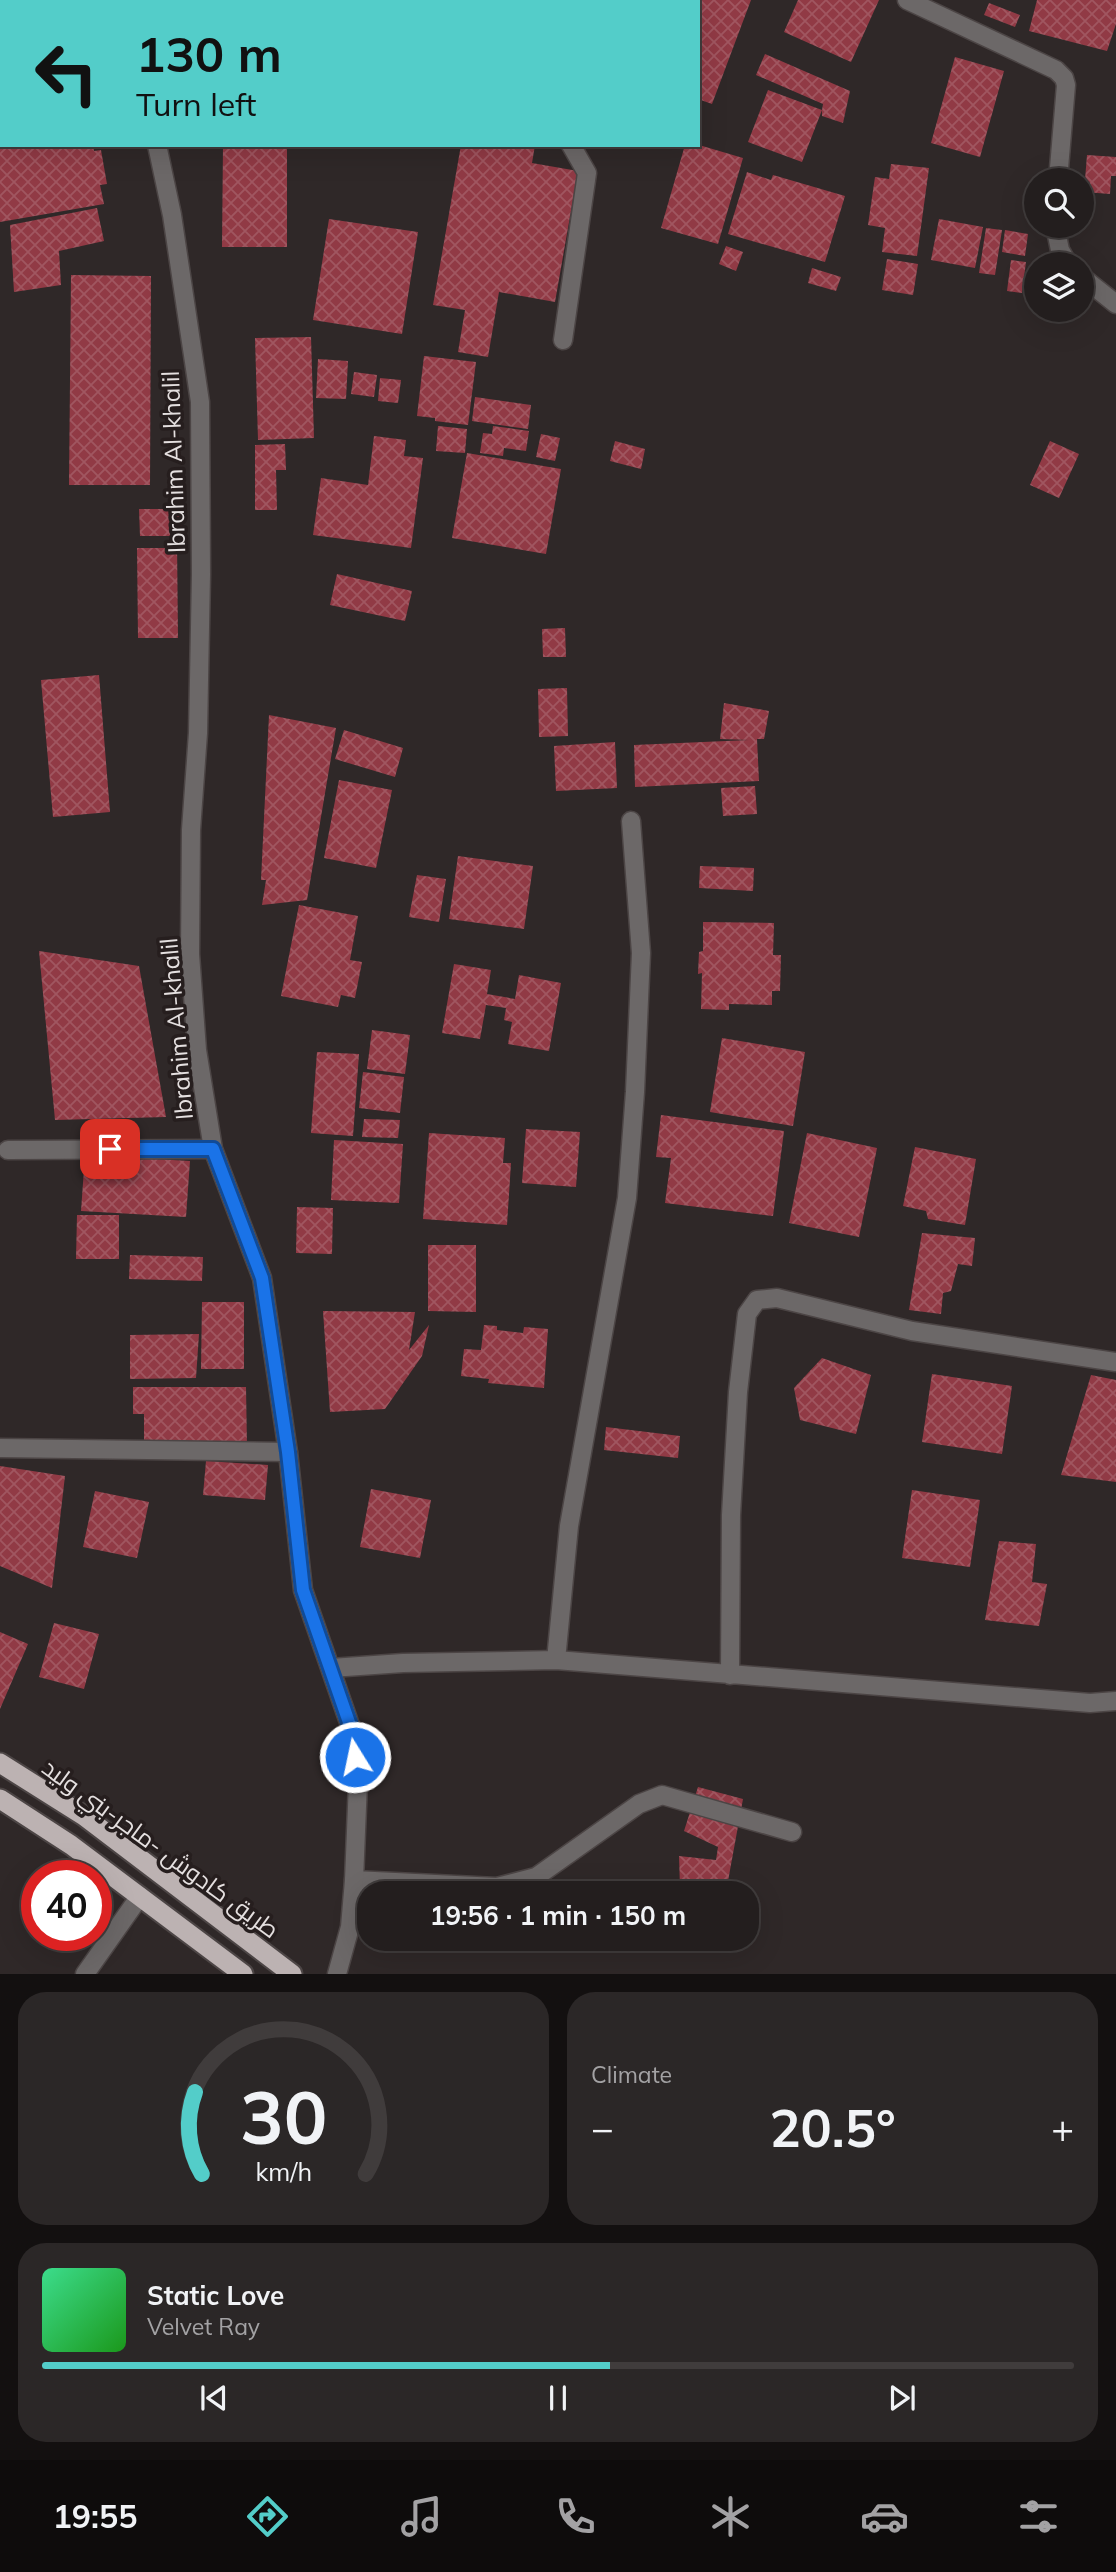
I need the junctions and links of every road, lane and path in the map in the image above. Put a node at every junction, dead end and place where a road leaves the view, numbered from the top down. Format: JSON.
{"nodes":[{"id":1,"x":907,"y":0,"type":"edge"},
{"id":2,"x":157,"y":147,"type":"edge"},
{"id":3,"x":572,"y":147,"type":"edge"},
{"id":4,"x":1059,"y":168,"type":"edge"},
{"id":5,"x":1094,"y":287,"type":"edge"},
{"id":6,"x":1116,"y":304,"type":"edge"},
{"id":7,"x":563,"y":340,"type":"dead end"},
{"id":8,"x":631,"y":821,"type":"dead end"},
{"id":9,"x":213,"y":1149,"type":"junction"},
{"id":10,"x":8,"y":1150,"type":"dead end"},
{"id":11,"x":1116,"y":1362,"type":"edge"},
{"id":12,"x":0,"y":1448,"type":"edge"},
{"id":13,"x":288,"y":1452,"type":"junction"},
{"id":14,"x":556,"y":1660,"type":"junction"},
{"id":15,"x":331,"y":1668,"type":"junction"},
{"id":16,"x":730,"y":1675,"type":"junction"},
{"id":17,"x":1116,"y":1700,"type":"edge"},
{"id":18,"x":0,"y":1763,"type":"edge"},
{"id":19,"x":0,"y":1799,"type":"edge"},
{"id":20,"x":792,"y":1832,"type":"dead end"},
{"id":21,"x":354,"y":1880,"type":"junction"},
{"id":22,"x":140,"y":1896,"type":"junction"},
{"id":23,"x":85,"y":1973,"type":"edge"},
{"id":24,"x":243,"y":1973,"type":"edge"},
{"id":25,"x":292,"y":1973,"type":"edge"},
{"id":26,"x":337,"y":1973,"type":"edge"}],
"edges":[{"from":1,"to":4,"type":"street"},
{"from":2,"to":9,"type":"street","name":"Ibrahim Al-khalil"},
{"from":3,"to":7,"type":"street"},
{"from":5,"to":6,"type":"street"},
{"from":8,"to":14,"type":"street"},
{"from":9,"to":10,"type":"street"},
{"from":9,"to":13,"type":"street","name":"Ibrahim Al-khalil"},
{"from":11,"to":16,"type":"street"},
{"from":12,"to":13,"type":"street"},
{"from":13,"to":15,"type":"street","name":"Ibrahim Al-khalil"},
{"from":14,"to":15,"type":"street"},
{"from":14,"to":16,"type":"street"},
{"from":15,"to":21,"type":"street","name":"Ibrahim Al-khalil"},
{"from":16,"to":17,"type":"street"},
{"from":18,"to":25,"type":"highway","name":"طريق كادوش -ماجر-بني وليد"},
{"from":19,"to":22,"type":"highway"},
{"from":20,"to":21,"type":"street"},
{"from":21,"to":26,"type":"street","name":"Ibrahim Al-khalil"},
{"from":22,"to":23,"type":"street"},
{"from":22,"to":24,"type":"highway"}]}
